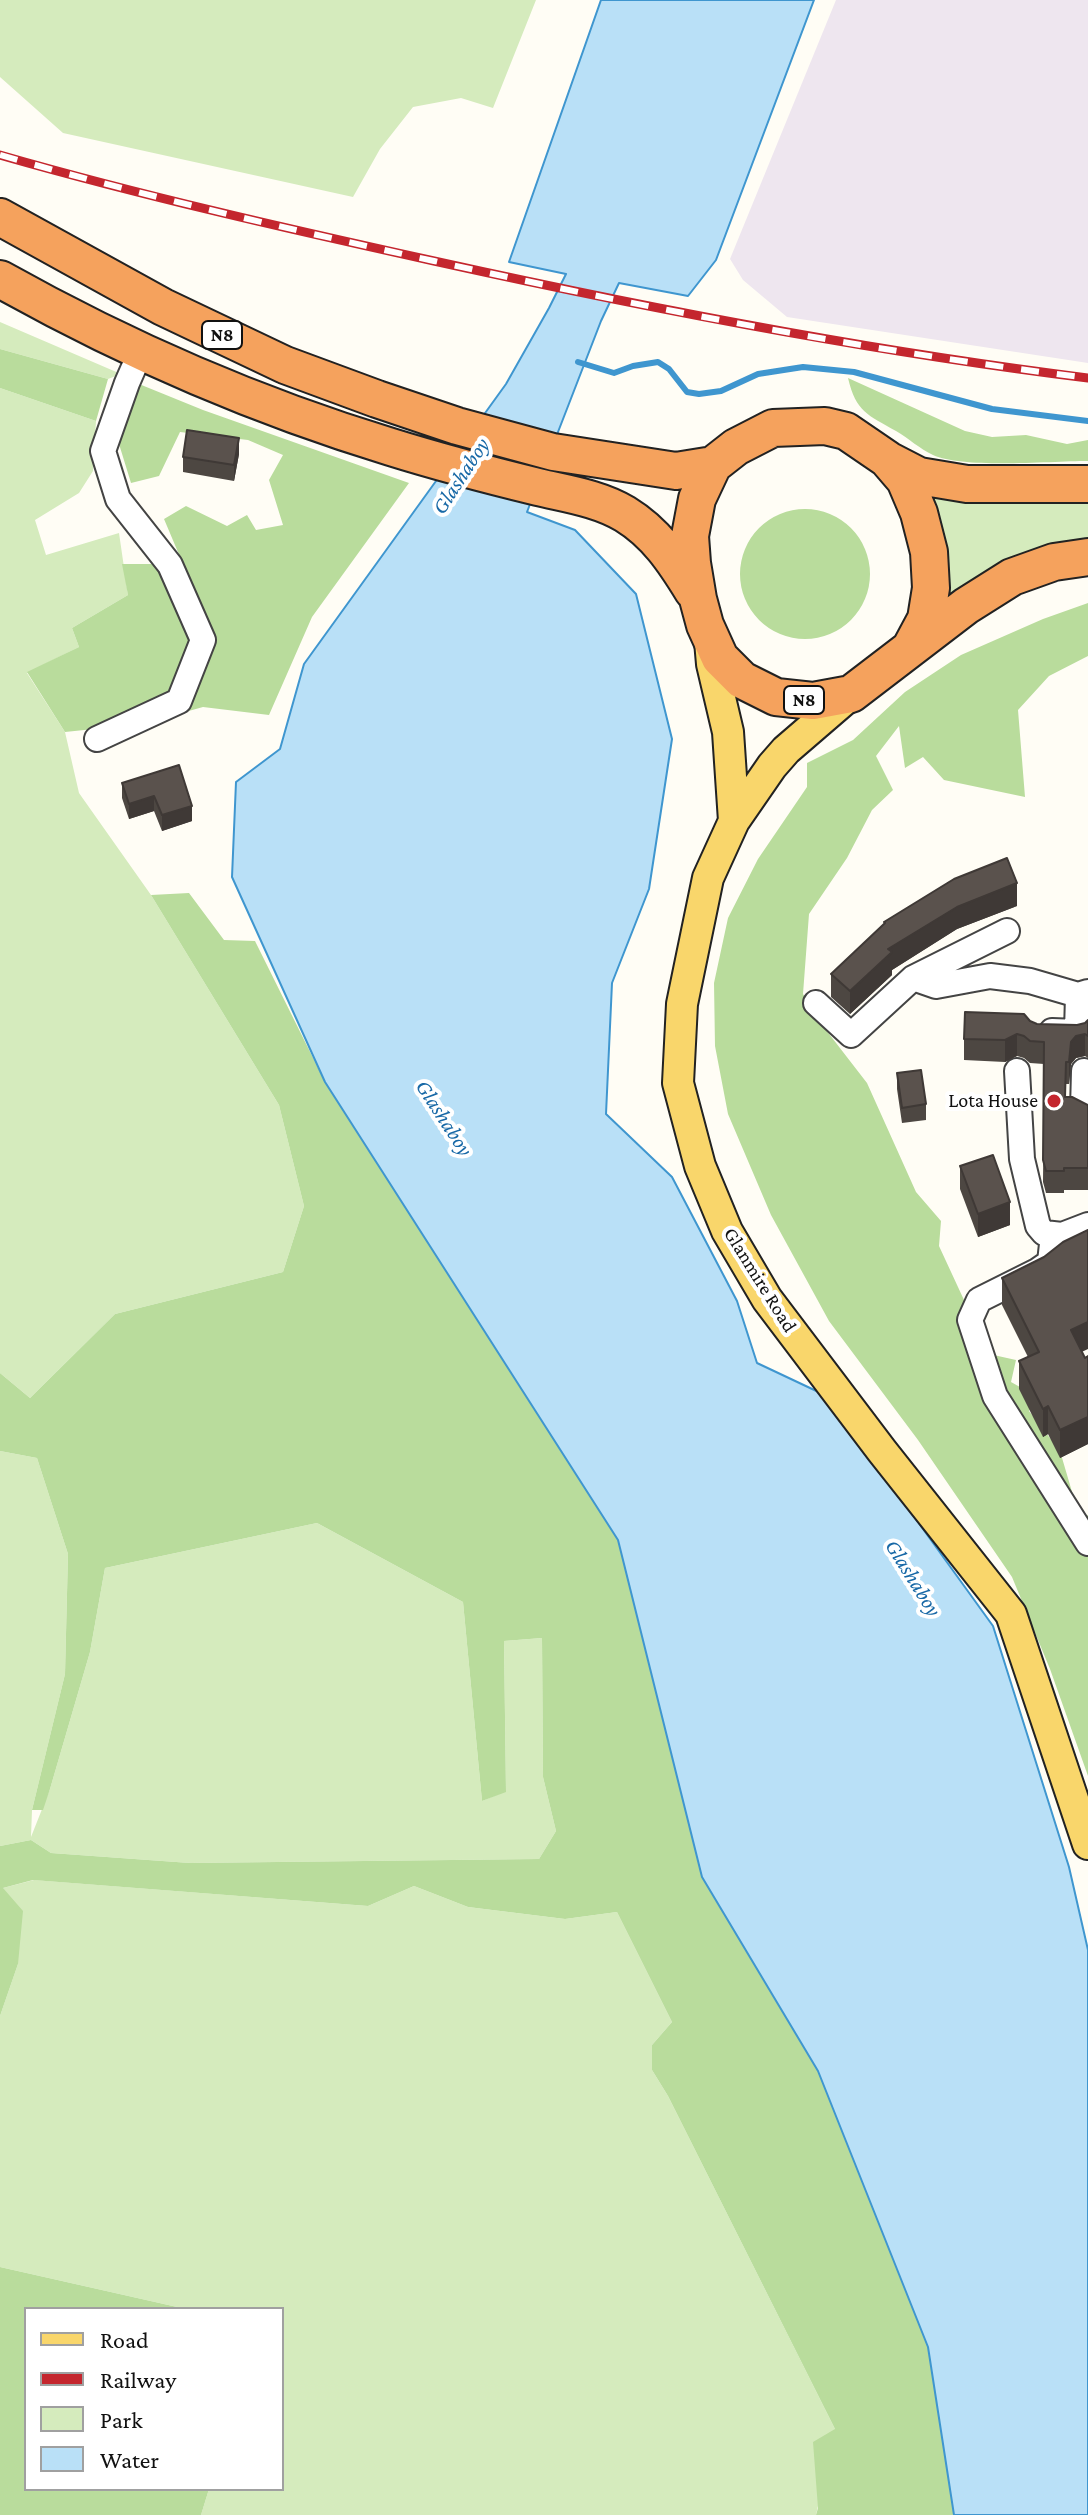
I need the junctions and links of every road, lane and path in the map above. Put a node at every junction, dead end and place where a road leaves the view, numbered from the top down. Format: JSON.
{"nodes":[{"id":1,"x":0,"y":217,"type":"edge"},
{"id":2,"x":0,"y":279,"type":"edge"},
{"id":3,"x":141,"y":351,"type":"junction"},
{"id":4,"x":887,"y":459,"type":"junction"},
{"id":5,"x":713,"y":465,"type":"junction"},
{"id":6,"x":1088,"y":484,"type":"edge"},
{"id":7,"x":1088,"y":557,"type":"edge"},
{"id":8,"x":698,"y":599,"type":"junction"},
{"id":9,"x":710,"y":634,"type":"junction"},
{"id":10,"x":911,"y":647,"type":"junction"},
{"id":11,"x":851,"y":694,"type":"junction"},
{"id":12,"x":97,"y":739,"type":"dead end"},
{"id":13,"x":734,"y":821,"type":"junction"},
{"id":14,"x":1007,"y":931,"type":"dead end"},
{"id":15,"x":913,"y":978,"type":"junction"},
{"id":16,"x":1083,"y":993,"type":"edge"},
{"id":17,"x":816,"y":1003,"type":"dead end"},
{"id":18,"x":1038,"y":1031,"type":"edge"},
{"id":19,"x":1017,"y":1071,"type":"dead end"},
{"id":20,"x":1084,"y":1071,"type":"dead end"},
{"id":21,"x":1088,"y":1112,"type":"edge"},
{"id":22,"x":1088,"y":1225,"type":"edge"},
{"id":23,"x":1053,"y":1235,"type":"junction"},
{"id":24,"x":1088,"y":1543,"type":"edge"},
{"id":25,"x":1088,"y":1844,"type":"edge"}],
"edges":[{"from":1,"to":5,"type":"highway","number":"N8"},
{"from":2,"to":3,"type":"highway","number":"N8"},
{"from":3,"to":8,"type":"highway","number":"N8"},
{"from":3,"to":12,"type":"lane"},
{"from":4,"to":5,"type":"highway","number":"N8"},
{"from":4,"to":6,"type":"highway","number":"N8"},
{"from":4,"to":10,"type":"highway","number":"N8"},
{"from":5,"to":8,"type":"highway","number":"N8"},
{"from":7,"to":10,"type":"highway","number":"N8"},
{"from":8,"to":9,"type":"highway","number":"N8"},
{"from":9,"to":11,"type":"highway","number":"N8"},
{"from":9,"to":13,"type":"main road"},
{"from":10,"to":11,"type":"highway","number":"N8"},
{"from":11,"to":13,"type":"main road","name":"Glanmire Road"},
{"from":13,"to":25,"type":"main road","name":"Glanmire Road"},
{"from":14,"to":15,"type":"lane"},
{"from":15,"to":16,"type":"lane"},
{"from":15,"to":17,"type":"lane"},
{"from":16,"to":18,"type":"lane"},
{"from":19,"to":23,"type":"lane"},
{"from":20,"to":21,"type":"lane"},
{"from":22,"to":23,"type":"lane"},
{"from":23,"to":24,"type":"lane"}]}
